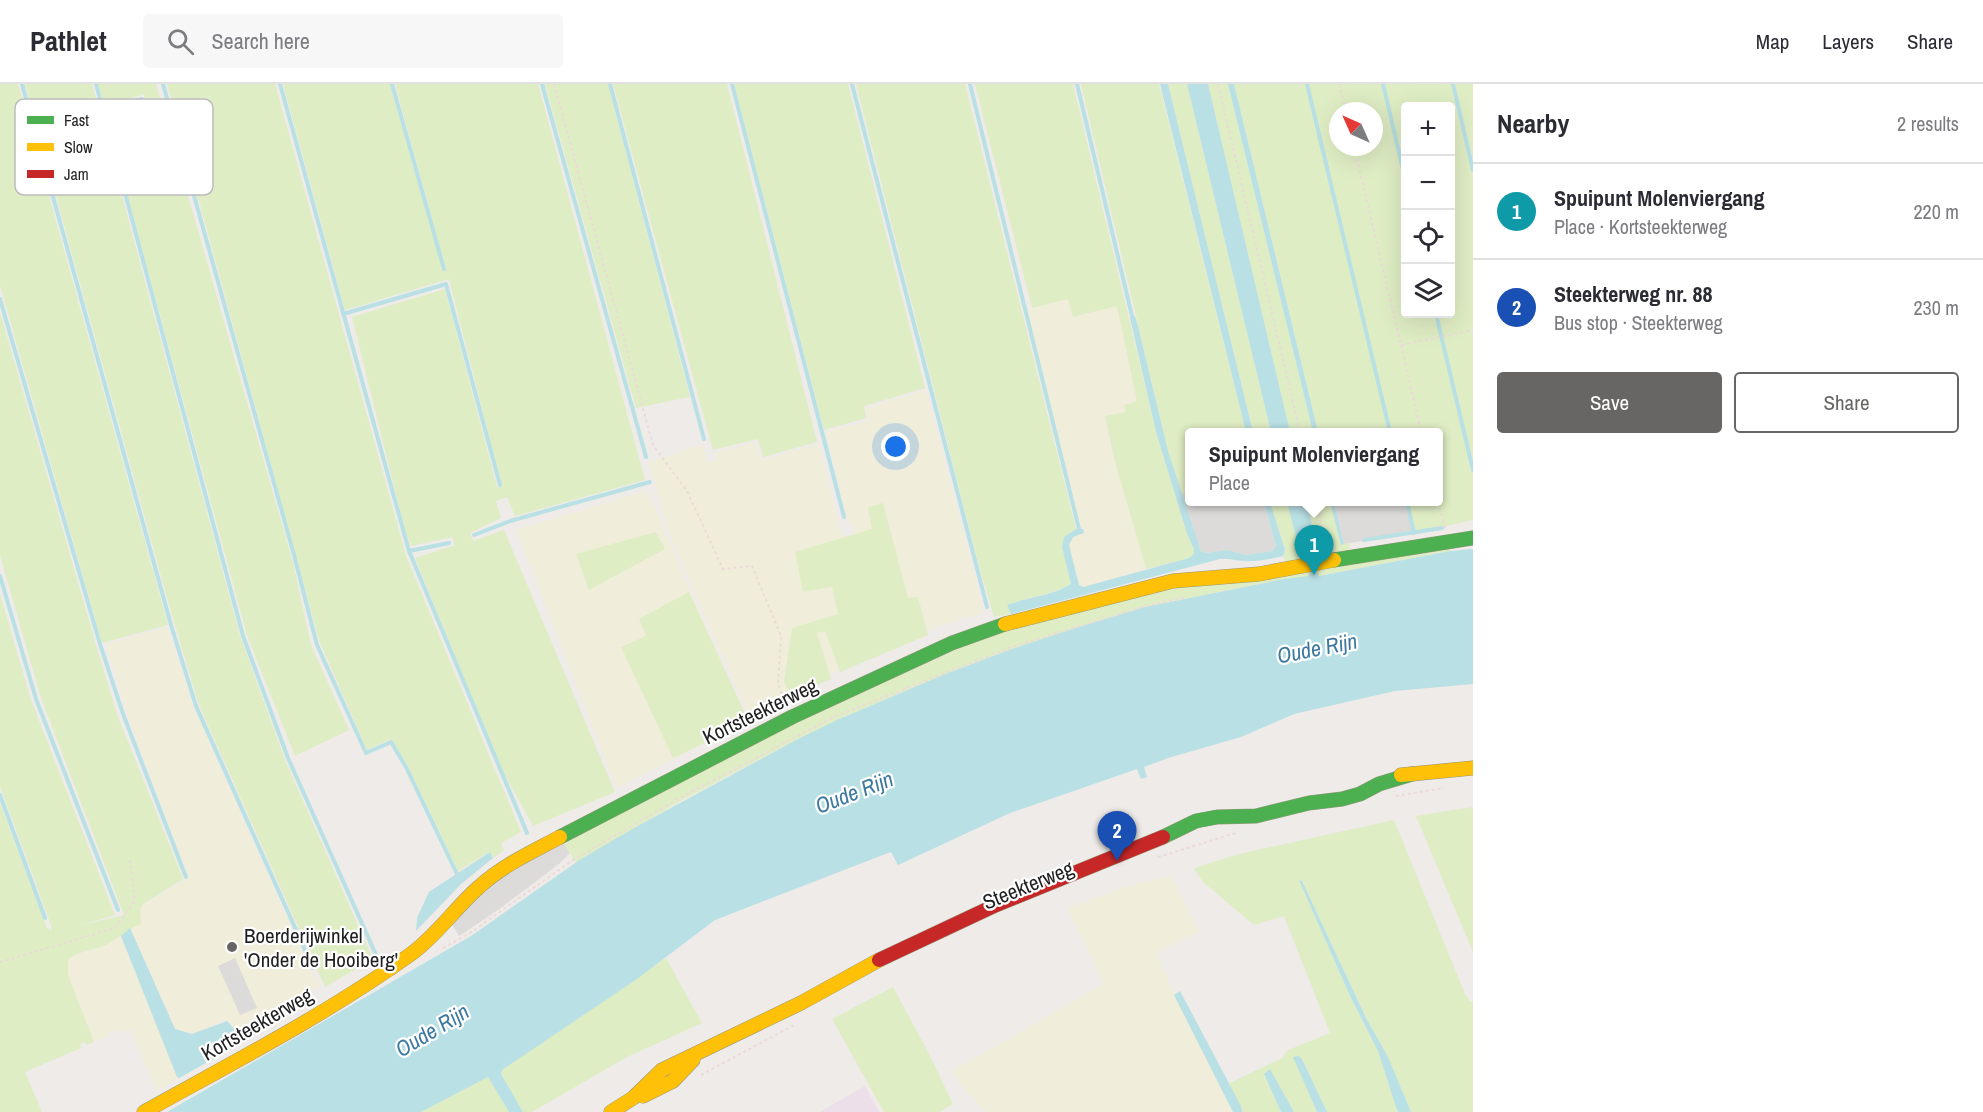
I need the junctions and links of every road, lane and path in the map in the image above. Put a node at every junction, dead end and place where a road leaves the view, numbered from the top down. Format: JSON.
{"nodes":[{"id":1,"x":554,"y":84,"type":"edge"},
{"id":2,"x":1218,"y":84,"type":"edge"},
{"id":3,"x":1339,"y":84,"type":"edge"},
{"id":4,"x":1344,"y":102,"type":"edge"},
{"id":5,"x":1356,"y":156,"type":"edge"},
{"id":6,"x":1473,"y":330,"type":"edge"},
{"id":7,"x":1401,"y":345,"type":"junction"},
{"id":8,"x":1299,"y":428,"type":"edge"},
{"id":9,"x":1420,"y":428,"type":"edge"},
{"id":10,"x":1317,"y":506,"type":"edge"},
{"id":11,"x":1439,"y":506,"type":"edge"},
{"id":12,"x":1473,"y":538,"type":"edge"},
{"id":13,"x":1448,"y":542,"type":"junction"},
{"id":14,"x":1307,"y":546,"type":"dead end"},
{"id":15,"x":1188,"y":596,"type":"dead end"},
{"id":16,"x":792,"y":717,"type":"junction"},
{"id":17,"x":1473,"y":768,"type":"edge"},
{"id":18,"x":1448,"y":787,"type":"dead end"},
{"id":19,"x":1394,"y":797,"type":"dead end"},
{"id":20,"x":1239,"y":832,"type":"dead end"},
{"id":21,"x":130,"y":860,"type":"dead end"},
{"id":22,"x":1151,"y":860,"type":"dead end"},
{"id":23,"x":440,"y":950,"type":"dead end"},
{"id":24,"x":0,"y":962,"type":"edge"},
{"id":25,"x":795,"y":1025,"type":"dead end"},
{"id":26,"x":695,"y":1078,"type":"dead end"},
{"id":27,"x":609,"y":1111,"type":"edge"},
{"id":28,"x":144,"y":1112,"type":"edge"}],
"edges":[{"from":1,"to":16,"type":"path"},
{"from":2,"to":8,"type":"path"},
{"from":3,"to":4,"type":"path"},
{"from":5,"to":7,"type":"path"},
{"from":6,"to":7,"type":"path"},
{"from":7,"to":9,"type":"path"},
{"from":10,"to":14,"type":"path"},
{"from":11,"to":13,"type":"path"},
{"from":12,"to":13,"type":"street","name":"Kortsteekterweg"},
{"from":13,"to":16,"type":"street","name":"Kortsteekterweg"},
{"from":15,"to":23,"type":"path"},
{"from":16,"to":28,"type":"street","name":"Kortsteekterweg"},
{"from":17,"to":27,"type":"street","name":"Steekterweg"},
{"from":18,"to":19,"type":"path"},
{"from":20,"to":22,"type":"path"},
{"from":21,"to":24,"type":"path"},
{"from":25,"to":26,"type":"path"}]}
